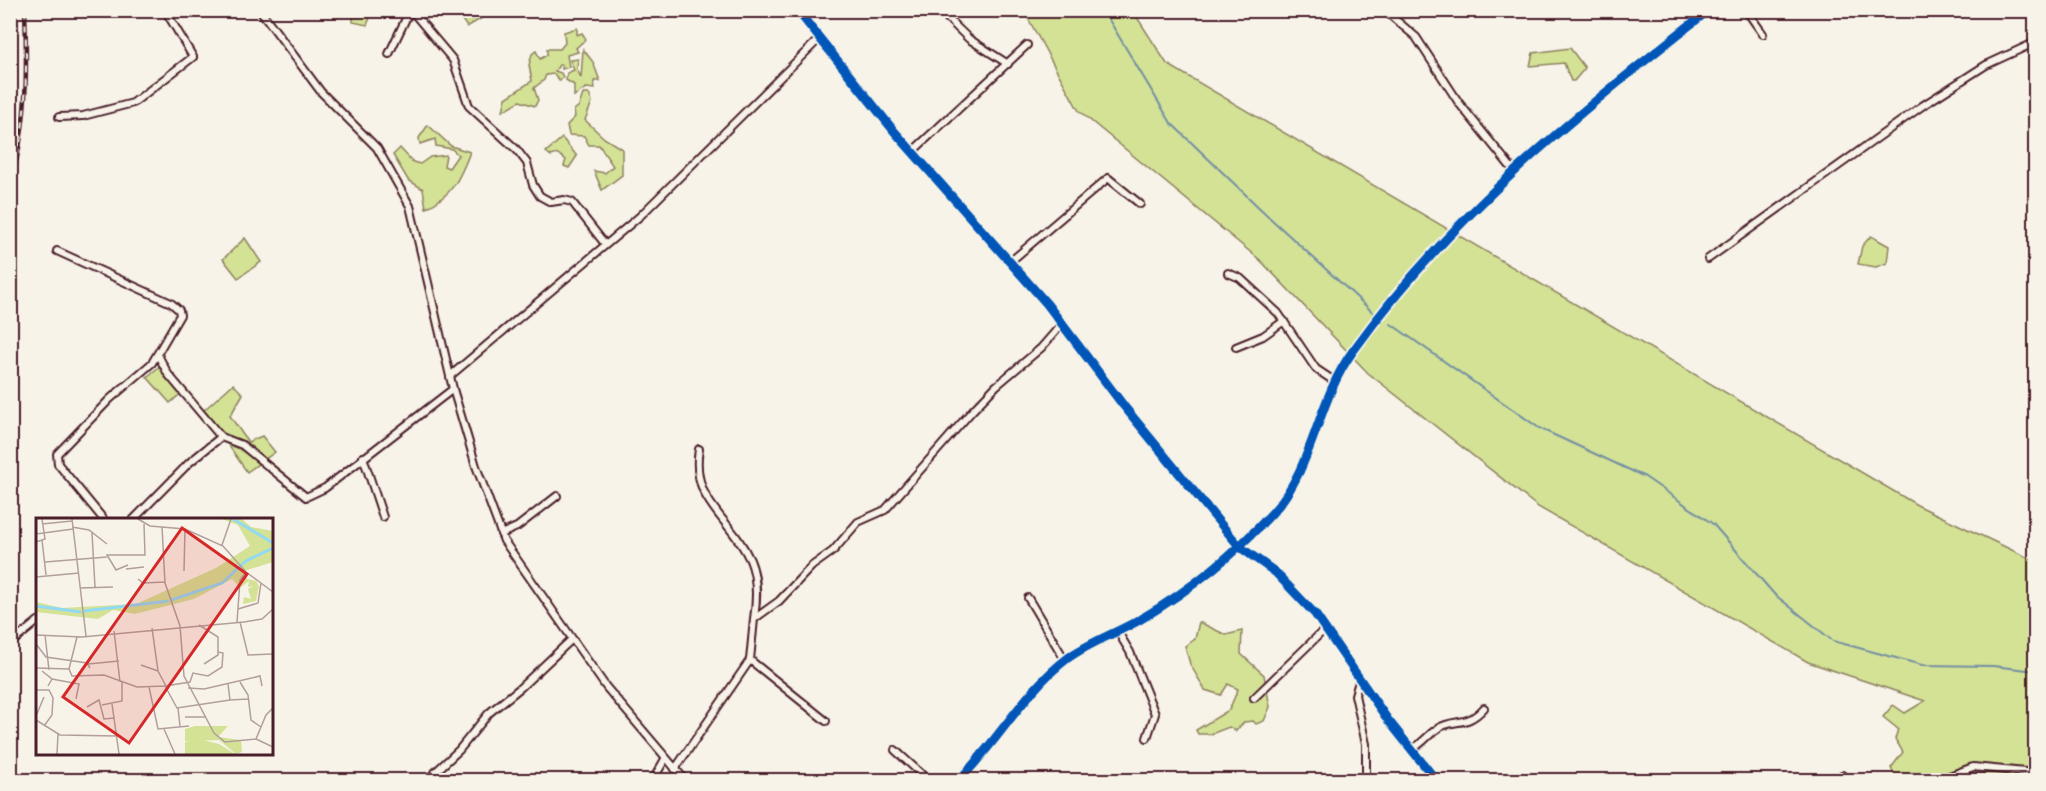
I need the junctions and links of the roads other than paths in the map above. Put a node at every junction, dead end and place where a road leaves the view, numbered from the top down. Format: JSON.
{"nodes":[{"id":1,"x":165,"y":10,"type":"edge"},
{"id":2,"x":260,"y":10,"type":"edge"},
{"id":3,"x":411,"y":10,"type":"edge"},
{"id":4,"x":797,"y":10,"type":"edge"},
{"id":5,"x":939,"y":10,"type":"edge"},
{"id":6,"x":1384,"y":10,"type":"edge"},
{"id":7,"x":1709,"y":10,"type":"edge"},
{"id":8,"x":1746,"y":10,"type":"edge"},
{"id":9,"x":1763,"y":34,"type":"dead end"},
{"id":10,"x":820,"y":38,"type":"junction"},
{"id":11,"x":2036,"y":42,"type":"edge"},
{"id":12,"x":1027,"y":45,"type":"dead end"},
{"id":13,"x":389,"y":54,"type":"dead end"},
{"id":14,"x":1008,"y":64,"type":"junction"},
{"id":15,"x":59,"y":117,"type":"dead end"},
{"id":16,"x":913,"y":151,"type":"junction"},
{"id":17,"x":1514,"y":171,"type":"junction"},
{"id":18,"x":1140,"y":204,"type":"dead end"},
{"id":19,"x":604,"y":244,"type":"junction"},
{"id":20,"x":57,"y":251,"type":"dead end"},
{"id":21,"x":1708,"y":259,"type":"dead end"},
{"id":22,"x":1011,"y":261,"type":"junction"},
{"id":23,"x":1228,"y":273,"type":"dead end"},
{"id":24,"x":1284,"y":321,"type":"junction"},
{"id":25,"x":1062,"y":324,"type":"junction"},
{"id":26,"x":1236,"y":347,"type":"dead end"},
{"id":27,"x":158,"y":355,"type":"junction"},
{"id":28,"x":450,"y":376,"type":"junction"},
{"id":29,"x":1334,"y":381,"type":"junction"},
{"id":30,"x":453,"y":389,"type":"junction"},
{"id":31,"x":220,"y":437,"type":"junction"},
{"id":32,"x":699,"y":449,"type":"dead end"},
{"id":33,"x":363,"y":457,"type":"junction"},
{"id":34,"x":557,"y":496,"type":"dead end"},
{"id":35,"x":384,"y":517,"type":"dead end"},
{"id":36,"x":103,"y":518,"type":"edge"},
{"id":37,"x":135,"y":518,"type":"edge"},
{"id":38,"x":501,"y":534,"type":"junction"},
{"id":39,"x":1240,"y":547,"type":"junction"},
{"id":40,"x":1028,"y":598,"type":"dead end"},
{"id":41,"x":754,"y":620,"type":"junction"},
{"id":42,"x":36,"y":623,"type":"edge"},
{"id":43,"x":1326,"y":628,"type":"junction"},
{"id":44,"x":1118,"y":632,"type":"junction"},
{"id":45,"x":571,"y":640,"type":"junction"},
{"id":46,"x":10,"y":644,"type":"edge"},
{"id":47,"x":750,"y":660,"type":"junction"},
{"id":48,"x":1065,"y":660,"type":"junction"},
{"id":49,"x":1360,"y":678,"type":"junction"},
{"id":50,"x":1254,"y":698,"type":"dead end"},
{"id":51,"x":1484,"y":708,"type":"dead end"},
{"id":52,"x":826,"y":721,"type":"dead end"},
{"id":53,"x":1147,"y":738,"type":"dead end"},
{"id":54,"x":895,"y":750,"type":"dead end"},
{"id":55,"x":1411,"y":750,"type":"junction"},
{"id":56,"x":665,"y":759,"type":"junction"},
{"id":57,"x":675,"y":769,"type":"junction"},
{"id":58,"x":2036,"y":772,"type":"edge"},
{"id":59,"x":427,"y":780,"type":"edge"},
{"id":60,"x":653,"y":780,"type":"edge"},
{"id":61,"x":685,"y":780,"type":"edge"},
{"id":62,"x":928,"y":780,"type":"edge"},
{"id":63,"x":959,"y":780,"type":"edge"},
{"id":64,"x":1366,"y":780,"type":"edge"},
{"id":65,"x":1436,"y":780,"type":"edge"},
{"id":66,"x":1940,"y":780,"type":"edge"}],
"edges":[{"from":1,"to":15,"type":"street"},
{"from":2,"to":28,"type":"street"},
{"from":3,"to":13,"type":"street"},
{"from":3,"to":19,"type":"street"},
{"from":4,"to":10,"type":"street"},
{"from":5,"to":14,"type":"street"},
{"from":6,"to":17,"type":"street"},
{"from":7,"to":17,"type":"street"},
{"from":8,"to":9,"type":"street"},
{"from":10,"to":16,"type":"street"},
{"from":10,"to":19,"type":"street"},
{"from":11,"to":21,"type":"street"},
{"from":12,"to":14,"type":"street"},
{"from":14,"to":16,"type":"street"},
{"from":16,"to":22,"type":"street"},
{"from":17,"to":29,"type":"street"},
{"from":18,"to":22,"type":"street"},
{"from":19,"to":28,"type":"street"},
{"from":20,"to":27,"type":"street"},
{"from":22,"to":25,"type":"street"},
{"from":23,"to":24,"type":"street"},
{"from":24,"to":26,"type":"street"},
{"from":24,"to":29,"type":"street"},
{"from":25,"to":39,"type":"street"},
{"from":25,"to":41,"type":"street"},
{"from":27,"to":31,"type":"street"},
{"from":27,"to":36,"type":"street"},
{"from":28,"to":30,"type":"street"},
{"from":29,"to":39,"type":"street"},
{"from":30,"to":33,"type":"street"},
{"from":30,"to":38,"type":"street"},
{"from":31,"to":33,"type":"street"},
{"from":31,"to":37,"type":"street"},
{"from":32,"to":41,"type":"street"},
{"from":33,"to":35,"type":"street"},
{"from":34,"to":38,"type":"street"},
{"from":38,"to":45,"type":"street"},
{"from":39,"to":43,"type":"street"},
{"from":39,"to":44,"type":"street"},
{"from":40,"to":48,"type":"street"},
{"from":41,"to":47,"type":"street"},
{"from":42,"to":46,"type":"street"},
{"from":43,"to":49,"type":"street"},
{"from":43,"to":50,"type":"street"},
{"from":44,"to":48,"type":"street"},
{"from":44,"to":53,"type":"street"},
{"from":45,"to":56,"type":"street"},
{"from":45,"to":59,"type":"street"},
{"from":47,"to":52,"type":"street"},
{"from":47,"to":57,"type":"street"},
{"from":48,"to":63,"type":"street"},
{"from":49,"to":55,"type":"street"},
{"from":49,"to":64,"type":"street"},
{"from":51,"to":55,"type":"street"},
{"from":54,"to":62,"type":"street"},
{"from":55,"to":65,"type":"street"},
{"from":56,"to":57,"type":"street"},
{"from":56,"to":60,"type":"street"},
{"from":57,"to":61,"type":"street"},
{"from":58,"to":66,"type":"street"}]}
